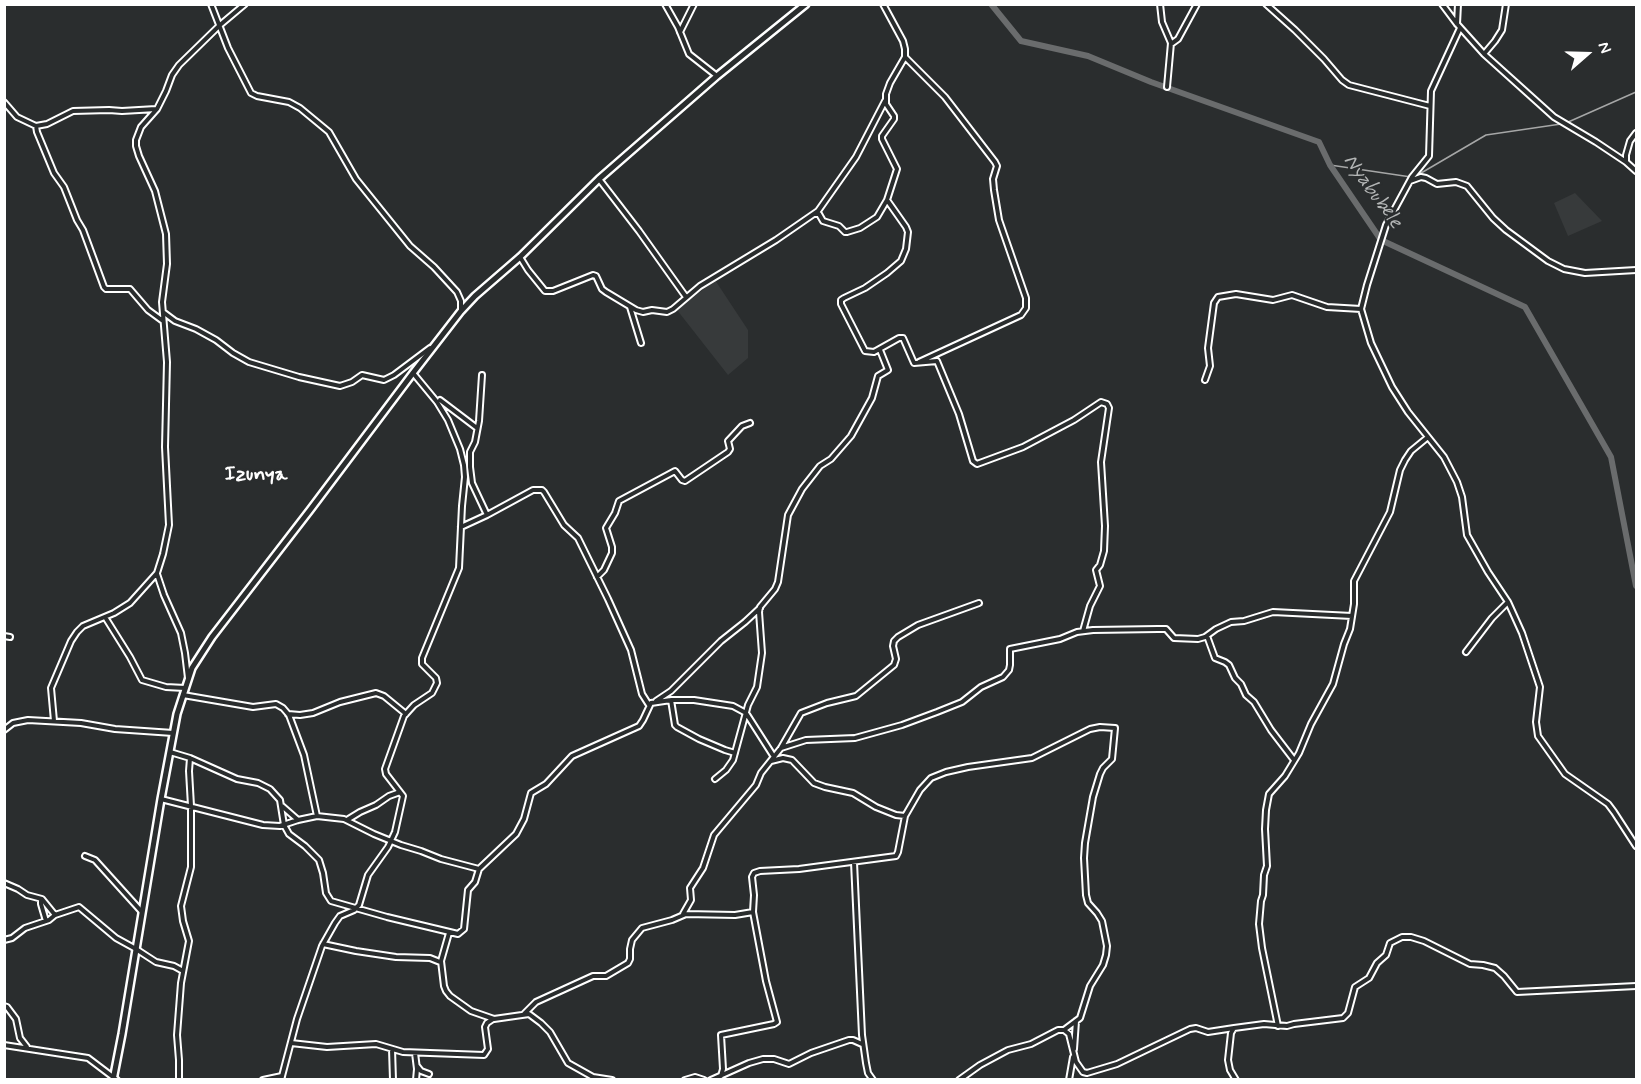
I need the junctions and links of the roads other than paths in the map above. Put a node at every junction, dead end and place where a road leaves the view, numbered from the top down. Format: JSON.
{"nodes":[{"id":1,"x":211,"y":4,"type":"edge"},
{"id":2,"x":245,"y":4,"type":"edge"},
{"id":3,"x":665,"y":4,"type":"edge"},
{"id":4,"x":694,"y":4,"type":"edge"},
{"id":5,"x":806,"y":4,"type":"edge"},
{"id":6,"x":883,"y":4,"type":"edge"},
{"id":7,"x":1160,"y":4,"type":"edge"},
{"id":8,"x":1197,"y":4,"type":"edge"},
{"id":9,"x":1442,"y":4,"type":"edge"},
{"id":10,"x":1458,"y":4,"type":"edge"},
{"id":11,"x":1506,"y":4,"type":"edge"},
{"id":12,"x":1268,"y":5,"type":"edge"},
{"id":13,"x":220,"y":25,"type":"junction"},
{"id":14,"x":1458,"y":26,"type":"junction"},
{"id":15,"x":680,"y":32,"type":"junction"},
{"id":16,"x":1171,"y":44,"type":"junction"},
{"id":17,"x":1484,"y":54,"type":"junction"},
{"id":18,"x":905,"y":57,"type":"junction"},
{"id":19,"x":717,"y":76,"type":"junction"},
{"id":20,"x":1167,"y":87,"type":"dead end"},
{"id":21,"x":885,"y":100,"type":"junction"},
{"id":22,"x":4,"y":102,"type":"edge"},
{"id":23,"x":1430,"y":106,"type":"junction"},
{"id":24,"x":157,"y":109,"type":"junction"},
{"id":25,"x":36,"y":126,"type":"junction"},
{"id":26,"x":1636,"y":134,"type":"edge"},
{"id":27,"x":1626,"y":162,"type":"junction"},
{"id":28,"x":1636,"y":171,"type":"edge"},
{"id":29,"x":600,"y":179,"type":"junction"},
{"id":30,"x":1410,"y":181,"type":"junction"},
{"id":31,"x":887,"y":200,"type":"junction"},
{"id":32,"x":814,"y":215,"type":"junction"},
{"id":33,"x":520,"y":256,"type":"junction"},
{"id":34,"x":1636,"y":270,"type":"edge"},
{"id":35,"x":686,"y":297,"type":"junction"},
{"id":36,"x":630,"y":307,"type":"junction"},
{"id":37,"x":1361,"y":309,"type":"junction"},
{"id":38,"x":461,"y":311,"type":"junction"},
{"id":39,"x":162,"y":312,"type":"junction"},
{"id":40,"x":163,"y":322,"type":"junction"},
{"id":41,"x":640,"y":343,"type":"dead end"},
{"id":42,"x":436,"y":344,"type":"junction"},
{"id":43,"x":880,"y":350,"type":"junction"},
{"id":44,"x":916,"y":364,"type":"junction"},
{"id":45,"x":413,"y":373,"type":"junction"},
{"id":46,"x":482,"y":375,"type":"dead end"},
{"id":47,"x":1205,"y":380,"type":"dead end"},
{"id":48,"x":440,"y":400,"type":"dead end"},
{"id":49,"x":750,"y":423,"type":"dead end"},
{"id":50,"x":478,"y":429,"type":"junction"},
{"id":51,"x":1428,"y":437,"type":"junction"},
{"id":52,"x":487,"y":515,"type":"junction"},
{"id":53,"x":461,"y":527,"type":"junction"},
{"id":54,"x":157,"y":573,"type":"junction"},
{"id":55,"x":597,"y":577,"type":"junction"},
{"id":56,"x":1508,"y":602,"type":"junction"},
{"id":57,"x":979,"y":603,"type":"dead end"},
{"id":58,"x":760,"y":607,"type":"junction"},
{"id":59,"x":1352,"y":616,"type":"junction"},
{"id":60,"x":105,"y":617,"type":"junction"},
{"id":61,"x":1083,"y":631,"type":"junction"},
{"id":62,"x":1207,"y":636,"type":"junction"},
{"id":63,"x":1466,"y":652,"type":"dead end"},
{"id":64,"x":188,"y":680,"type":"junction"},
{"id":65,"x":184,"y":691,"type":"junction"},
{"id":66,"x":671,"y":700,"type":"junction"},
{"id":67,"x":651,"y":704,"type":"junction"},
{"id":68,"x":746,"y":713,"type":"junction"},
{"id":69,"x":288,"y":714,"type":"junction"},
{"id":70,"x":406,"y":714,"type":"junction"},
{"id":71,"x":54,"y":721,"type":"junction"},
{"id":72,"x":4,"y":730,"type":"edge"},
{"id":73,"x":173,"y":733,"type":"junction"},
{"id":74,"x":781,"y":748,"type":"junction"},
{"id":75,"x":170,"y":752,"type":"junction"},
{"id":76,"x":735,"y":753,"type":"junction"},
{"id":77,"x":190,"y":758,"type":"junction"},
{"id":78,"x":773,"y":759,"type":"junction"},
{"id":79,"x":1294,"y":760,"type":"junction"},
{"id":80,"x":715,"y":778,"type":"dead end"},
{"id":81,"x":400,"y":792,"type":"junction"},
{"id":82,"x":161,"y":799,"type":"junction"},
{"id":83,"x":191,"y":806,"type":"junction"},
{"id":84,"x":281,"y":806,"type":"junction"},
{"id":85,"x":317,"y":816,"type":"junction"},
{"id":86,"x":905,"y":816,"type":"junction"},
{"id":87,"x":298,"y":820,"type":"junction"},
{"id":88,"x":347,"y":820,"type":"junction"},
{"id":89,"x":284,"y":825,"type":"junction"},
{"id":90,"x":391,"y":841,"type":"junction"},
{"id":91,"x":1636,"y":846,"type":"edge"},
{"id":92,"x":85,"y":856,"type":"dead end"},
{"id":93,"x":854,"y":862,"type":"junction"},
{"id":94,"x":479,"y":869,"type":"junction"},
{"id":95,"x":4,"y":883,"type":"edge"},
{"id":96,"x":41,"y":899,"type":"junction"},
{"id":97,"x":357,"y":907,"type":"junction"},
{"id":98,"x":753,"y":912,"type":"junction"},
{"id":99,"x":143,"y":913,"type":"junction"},
{"id":100,"x":55,"y":915,"type":"junction"},
{"id":101,"x":683,"y":915,"type":"junction"},
{"id":102,"x":46,"y":921,"type":"junction"},
{"id":103,"x":449,"y":933,"type":"junction"},
{"id":104,"x":4,"y":940,"type":"edge"},
{"id":105,"x":323,"y":944,"type":"junction"},
{"id":106,"x":136,"y":949,"type":"junction"},
{"id":107,"x":441,"y":962,"type":"junction"},
{"id":108,"x":183,"y":970,"type":"junction"},
{"id":109,"x":1636,"y":986,"type":"edge"},
{"id":110,"x":4,"y":1006,"type":"edge"},
{"id":111,"x":524,"y":1014,"type":"junction"},
{"id":112,"x":494,"y":1019,"type":"junction"},
{"id":113,"x":1076,"y":1022,"type":"junction"},
{"id":114,"x":1278,"y":1026,"type":"junction"},
{"id":115,"x":1234,"y":1028,"type":"junction"},
{"id":116,"x":1064,"y":1030,"type":"junction"},
{"id":117,"x":291,"y":1043,"type":"junction"},
{"id":118,"x":863,"y":1044,"type":"junction"},
{"id":119,"x":4,"y":1045,"type":"edge"},
{"id":120,"x":27,"y":1048,"type":"junction"},
{"id":121,"x":392,"y":1049,"type":"junction"},
{"id":122,"x":415,"y":1053,"type":"junction"},
{"id":123,"x":1074,"y":1056,"type":"junction"},
{"id":124,"x":417,"y":1066,"type":"junction"},
{"id":125,"x":429,"y":1074,"type":"dead end"},
{"id":126,"x":721,"y":1076,"type":"junction"},
{"id":127,"x":590,"y":1077,"type":"edge"},
{"id":128,"x":282,"y":1078,"type":"edge"},
{"id":129,"x":114,"y":1079,"type":"edge"},
{"id":130,"x":179,"y":1080,"type":"edge"},
{"id":131,"x":263,"y":1080,"type":"edge"},
{"id":132,"x":393,"y":1080,"type":"edge"},
{"id":133,"x":416,"y":1080,"type":"edge"},
{"id":134,"x":612,"y":1080,"type":"edge"},
{"id":135,"x":685,"y":1080,"type":"edge"},
{"id":136,"x":704,"y":1080,"type":"edge"},
{"id":137,"x":711,"y":1080,"type":"edge"},
{"id":138,"x":873,"y":1080,"type":"edge"},
{"id":139,"x":959,"y":1080,"type":"edge"},
{"id":140,"x":1069,"y":1080,"type":"edge"},
{"id":141,"x":1236,"y":1080,"type":"edge"}],
"edges":[{"from":1,"to":13,"type":"street"},
{"from":2,"to":13,"type":"street"},
{"from":3,"to":15,"type":"street"},
{"from":4,"to":15,"type":"street"},
{"from":5,"to":19,"type":"street"},
{"from":6,"to":18,"type":"street"},
{"from":7,"to":16,"type":"street"},
{"from":8,"to":16,"type":"street"},
{"from":9,"to":14,"type":"street"},
{"from":10,"to":14,"type":"street"},
{"from":11,"to":17,"type":"street"},
{"from":12,"to":23,"type":"street"},
{"from":13,"to":24,"type":"street"},
{"from":13,"to":38,"type":"street"},
{"from":14,"to":17,"type":"street"},
{"from":14,"to":23,"type":"street"},
{"from":15,"to":19,"type":"street"},
{"from":16,"to":20,"type":"street"},
{"from":17,"to":27,"type":"street"},
{"from":18,"to":21,"type":"street"},
{"from":18,"to":44,"type":"street"},
{"from":19,"to":29,"type":"street"},
{"from":21,"to":31,"type":"street"},
{"from":21,"to":32,"type":"street"},
{"from":22,"to":25,"type":"street"},
{"from":23,"to":30,"type":"street"},
{"from":24,"to":25,"type":"street"},
{"from":24,"to":39,"type":"street"},
{"from":25,"to":40,"type":"street"},
{"from":26,"to":27,"type":"street"},
{"from":27,"to":28,"type":"street"},
{"from":29,"to":33,"type":"street"},
{"from":29,"to":35,"type":"street"},
{"from":30,"to":34,"type":"street"},
{"from":30,"to":37,"type":"street"},
{"from":31,"to":32,"type":"street"},
{"from":31,"to":43,"type":"street"},
{"from":32,"to":35,"type":"street"},
{"from":33,"to":36,"type":"street"},
{"from":33,"to":38,"type":"street"},
{"from":35,"to":36,"type":"street"},
{"from":36,"to":41,"type":"street"},
{"from":37,"to":47,"type":"street"},
{"from":37,"to":51,"type":"street"},
{"from":38,"to":42,"type":"street"},
{"from":39,"to":40,"type":"street"},
{"from":39,"to":42,"type":"street"},
{"from":40,"to":54,"type":"street"},
{"from":42,"to":45,"type":"street"},
{"from":43,"to":44,"type":"street"},
{"from":43,"to":58,"type":"street"},
{"from":44,"to":61,"type":"street"},
{"from":45,"to":53,"type":"street"},
{"from":45,"to":64,"type":"street"},
{"from":46,"to":50,"type":"street"},
{"from":48,"to":50,"type":"street"},
{"from":49,"to":55,"type":"street"},
{"from":50,"to":52,"type":"street"},
{"from":51,"to":56,"type":"street"},
{"from":51,"to":59,"type":"street"},
{"from":52,"to":53,"type":"street"},
{"from":52,"to":55,"type":"street"},
{"from":53,"to":70,"type":"street"},
{"from":54,"to":60,"type":"street"},
{"from":54,"to":64,"type":"street"},
{"from":55,"to":67,"type":"street"},
{"from":56,"to":63,"type":"street"},
{"from":56,"to":91,"type":"street"},
{"from":57,"to":74,"type":"street"},
{"from":58,"to":67,"type":"street"},
{"from":58,"to":68,"type":"street"},
{"from":59,"to":62,"type":"street"},
{"from":59,"to":79,"type":"street"},
{"from":60,"to":65,"type":"street"},
{"from":60,"to":71,"type":"street"},
{"from":61,"to":62,"type":"street"},
{"from":61,"to":74,"type":"street"},
{"from":62,"to":79,"type":"street"},
{"from":64,"to":65,"type":"street"},
{"from":65,"to":69,"type":"street"},
{"from":65,"to":73,"type":"street"},
{"from":66,"to":67,"type":"street"},
{"from":66,"to":68,"type":"street"},
{"from":66,"to":76,"type":"street"},
{"from":67,"to":94,"type":"street"},
{"from":68,"to":76,"type":"street"},
{"from":68,"to":78,"type":"street"},
{"from":69,"to":70,"type":"street"},
{"from":69,"to":85,"type":"street"},
{"from":70,"to":81,"type":"street"},
{"from":71,"to":72,"type":"street"},
{"from":71,"to":73,"type":"street"},
{"from":73,"to":75,"type":"street"},
{"from":74,"to":78,"type":"street"},
{"from":75,"to":77,"type":"street"},
{"from":75,"to":82,"type":"street"},
{"from":76,"to":80,"type":"street"},
{"from":77,"to":83,"type":"street"},
{"from":77,"to":84,"type":"street"},
{"from":78,"to":86,"type":"street"},
{"from":78,"to":101,"type":"street"},
{"from":79,"to":114,"type":"street"},
{"from":81,"to":88,"type":"street"},
{"from":81,"to":90,"type":"street"},
{"from":82,"to":83,"type":"street"},
{"from":82,"to":99,"type":"street"},
{"from":83,"to":89,"type":"street"},
{"from":83,"to":108,"type":"street"},
{"from":84,"to":87,"type":"street"},
{"from":84,"to":89,"type":"street"},
{"from":85,"to":87,"type":"street"},
{"from":85,"to":88,"type":"street"},
{"from":86,"to":93,"type":"street"},
{"from":86,"to":113,"type":"street"},
{"from":87,"to":89,"type":"street"},
{"from":88,"to":90,"type":"street"},
{"from":89,"to":97,"type":"street"},
{"from":90,"to":94,"type":"street"},
{"from":90,"to":97,"type":"street"},
{"from":92,"to":99,"type":"street"},
{"from":93,"to":98,"type":"street"},
{"from":93,"to":118,"type":"street"},
{"from":94,"to":103,"type":"street"},
{"from":95,"to":96,"type":"street"},
{"from":96,"to":100,"type":"street"},
{"from":96,"to":102,"type":"street"},
{"from":97,"to":103,"type":"street"},
{"from":97,"to":105,"type":"street"},
{"from":98,"to":101,"type":"street"},
{"from":98,"to":126,"type":"street"},
{"from":99,"to":106,"type":"street"},
{"from":100,"to":102,"type":"street"},
{"from":100,"to":106,"type":"street"},
{"from":101,"to":111,"type":"street"},
{"from":102,"to":104,"type":"street"},
{"from":103,"to":107,"type":"street"},
{"from":105,"to":107,"type":"street"},
{"from":105,"to":117,"type":"street"},
{"from":106,"to":108,"type":"street"},
{"from":106,"to":129,"type":"street"},
{"from":107,"to":112,"type":"street"},
{"from":108,"to":130,"type":"street"},
{"from":109,"to":114,"type":"street"},
{"from":110,"to":120,"type":"street"},
{"from":111,"to":112,"type":"street"},
{"from":111,"to":127,"type":"street"},
{"from":112,"to":122,"type":"street"},
{"from":113,"to":116,"type":"street"},
{"from":113,"to":123,"type":"street"},
{"from":114,"to":115,"type":"street"},
{"from":115,"to":123,"type":"street"},
{"from":115,"to":141,"type":"street"},
{"from":116,"to":123,"type":"street"},
{"from":116,"to":139,"type":"street"},
{"from":117,"to":121,"type":"street"},
{"from":117,"to":128,"type":"street"},
{"from":118,"to":126,"type":"street"},
{"from":118,"to":138,"type":"street"},
{"from":119,"to":120,"type":"street"},
{"from":120,"to":129,"type":"street"},
{"from":121,"to":122,"type":"street"},
{"from":121,"to":132,"type":"street"},
{"from":122,"to":124,"type":"street"},
{"from":123,"to":140,"type":"street"},
{"from":124,"to":125,"type":"street"},
{"from":124,"to":133,"type":"street"},
{"from":126,"to":137,"type":"street"},
{"from":127,"to":134,"type":"street"},
{"from":128,"to":131,"type":"street"},
{"from":135,"to":136,"type":"street"}]}
